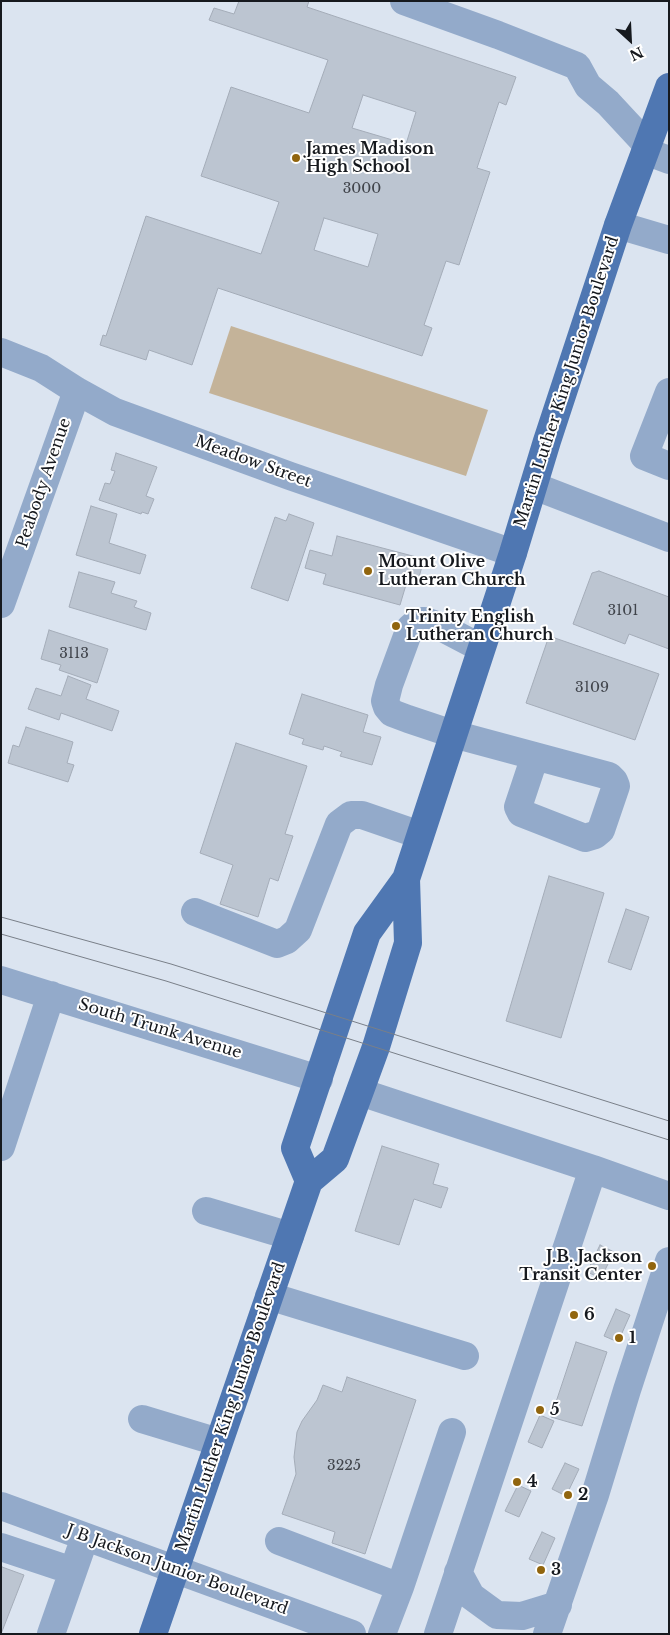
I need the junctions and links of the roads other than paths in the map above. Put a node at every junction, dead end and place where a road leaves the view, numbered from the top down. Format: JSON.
{"nodes":[{"id":1,"x":404,"y":1,"type":"edge"},
{"id":2,"x":669,"y":87,"type":"edge"},
{"id":3,"x":654,"y":152,"type":"edge"},
{"id":4,"x":618,"y":225,"type":"junction"},
{"id":5,"x":669,"y":240,"type":"edge"},
{"id":6,"x":1,"y":352,"type":"edge"},
{"id":7,"x":77,"y":391,"type":"junction"},
{"id":8,"x":669,"y":392,"type":"edge"},
{"id":9,"x":669,"y":466,"type":"edge"},
{"id":10,"x":534,"y":486,"type":"junction"},
{"id":11,"x":669,"y":538,"type":"edge"},
{"id":12,"x":513,"y":553,"type":"junction"},
{"id":13,"x":1,"y":604,"type":"edge"},
{"id":14,"x":481,"y":648,"type":"junction"},
{"id":15,"x":453,"y":734,"type":"junction"},
{"id":16,"x":535,"y":756,"type":"dead end"},
{"id":17,"x":420,"y":835,"type":"junction"},
{"id":18,"x":406,"y":879,"type":"junction"},
{"id":19,"x":195,"y":912,"type":"dead end"},
{"id":20,"x":1,"y":980,"type":"edge"},
{"id":21,"x":51,"y":995,"type":"junction"},
{"id":22,"x":319,"y":1079,"type":"junction"},
{"id":23,"x":360,"y":1092,"type":"junction"},
{"id":24,"x":7,"y":1106,"type":"edge"},
{"id":25,"x":1,"y":1148,"type":"edge"},
{"id":26,"x":593,"y":1169,"type":"junction"},
{"id":27,"x":308,"y":1181,"type":"junction"},
{"id":28,"x":669,"y":1196,"type":"edge"},
{"id":29,"x":206,"y":1211,"type":"dead end"},
{"id":30,"x":290,"y":1236,"type":"junction"},
{"id":31,"x":669,"y":1260,"type":"edge"},
{"id":32,"x":269,"y":1296,"type":"junction"},
{"id":33,"x":465,"y":1356,"type":"dead end"},
{"id":34,"x":142,"y":1419,"type":"dead end"},
{"id":35,"x":452,"y":1432,"type":"dead end"},
{"id":36,"x":218,"y":1442,"type":"junction"},
{"id":37,"x":1,"y":1506,"type":"edge"},
{"id":38,"x":84,"y":1537,"type":"junction"},
{"id":39,"x":279,"y":1541,"type":"dead end"},
{"id":40,"x":1,"y":1547,"type":"edge"},
{"id":41,"x":176,"y":1569,"type":"junction"},
{"id":42,"x":73,"y":1571,"type":"junction"},
{"id":43,"x":458,"y":1572,"type":"junction"},
{"id":44,"x":400,"y":1587,"type":"junction"},
{"id":45,"x":558,"y":1605,"type":"junction"},
{"id":46,"x":51,"y":1634,"type":"edge"},
{"id":47,"x":153,"y":1634,"type":"edge"},
{"id":48,"x":352,"y":1634,"type":"edge"},
{"id":49,"x":382,"y":1634,"type":"edge"},
{"id":50,"x":438,"y":1634,"type":"edge"},
{"id":51,"x":547,"y":1634,"type":"edge"}],
"edges":[{"from":1,"to":3,"type":"street"},
{"from":2,"to":3,"type":"main road","name":"Martin Luther King Junior Boulevard"},
{"from":3,"to":4,"type":"main road","name":"Martin Luther King Junior Boulevard"},
{"from":4,"to":5,"type":"street"},
{"from":4,"to":10,"type":"main road","name":"Martin Luther King Junior Boulevard"},
{"from":6,"to":7,"type":"street","name":"Meadow Street"},
{"from":7,"to":12,"type":"street","name":"Meadow Street"},
{"from":7,"to":13,"type":"street","name":"Peabody Avenue"},
{"from":8,"to":9,"type":"street"},
{"from":10,"to":11,"type":"street"},
{"from":10,"to":12,"type":"main road","name":"Martin Luther King Junior Boulevard"},
{"from":12,"to":14,"type":"main road","name":"Martin Luther King Junior Boulevard"},
{"from":14,"to":15,"type":"main road","name":"Martin Luther King Junior Boulevard"},
{"from":14,"to":15,"type":"street"},
{"from":15,"to":16,"type":"street"},
{"from":15,"to":17,"type":"main road","name":"Martin Luther King Junior Boulevard"},
{"from":17,"to":18,"type":"main road","name":"Martin Luther King Junior Boulevard"},
{"from":17,"to":19,"type":"street"},
{"from":18,"to":22,"type":"main road","name":"Martin Luther King Junior Boulevard"},
{"from":18,"to":23,"type":"main road","name":"Martin Luther King Junior Boulevard"},
{"from":20,"to":21,"type":"street","name":"South Trunk Avenue"},
{"from":21,"to":22,"type":"street","name":"South Trunk Avenue"},
{"from":21,"to":24,"type":"street"},
{"from":22,"to":27,"type":"main road","name":"Martin Luther King Junior Boulevard"},
{"from":23,"to":26,"type":"street"},
{"from":23,"to":27,"type":"main road","name":"Martin Luther King Junior Boulevard"},
{"from":24,"to":25,"type":"street"},
{"from":26,"to":28,"type":"street"},
{"from":26,"to":43,"type":"street"},
{"from":27,"to":30,"type":"main road","name":"Martin Luther King Junior Boulevard"},
{"from":29,"to":30,"type":"street"},
{"from":30,"to":32,"type":"main road","name":"Martin Luther King Junior Boulevard"},
{"from":31,"to":45,"type":"street"},
{"from":32,"to":33,"type":"street"},
{"from":32,"to":36,"type":"main road","name":"Martin Luther King Junior Boulevard"},
{"from":34,"to":36,"type":"street"},
{"from":35,"to":44,"type":"street"},
{"from":36,"to":41,"type":"main road","name":"Martin Luther King Junior Boulevard"},
{"from":37,"to":38,"type":"street","name":"J B Jackson Junior Boulevard"},
{"from":38,"to":41,"type":"street","name":"J B Jackson Junior Boulevard"},
{"from":38,"to":42,"type":"street"},
{"from":39,"to":44,"type":"street"},
{"from":40,"to":42,"type":"street"},
{"from":41,"to":47,"type":"main road","name":"Martin Luther King Junior Boulevard"},
{"from":41,"to":48,"type":"street","name":"J B Jackson Junior Boulevard"},
{"from":42,"to":46,"type":"street"},
{"from":43,"to":45,"type":"street"},
{"from":43,"to":50,"type":"street"},
{"from":44,"to":49,"type":"street"},
{"from":45,"to":51,"type":"street"}]}
